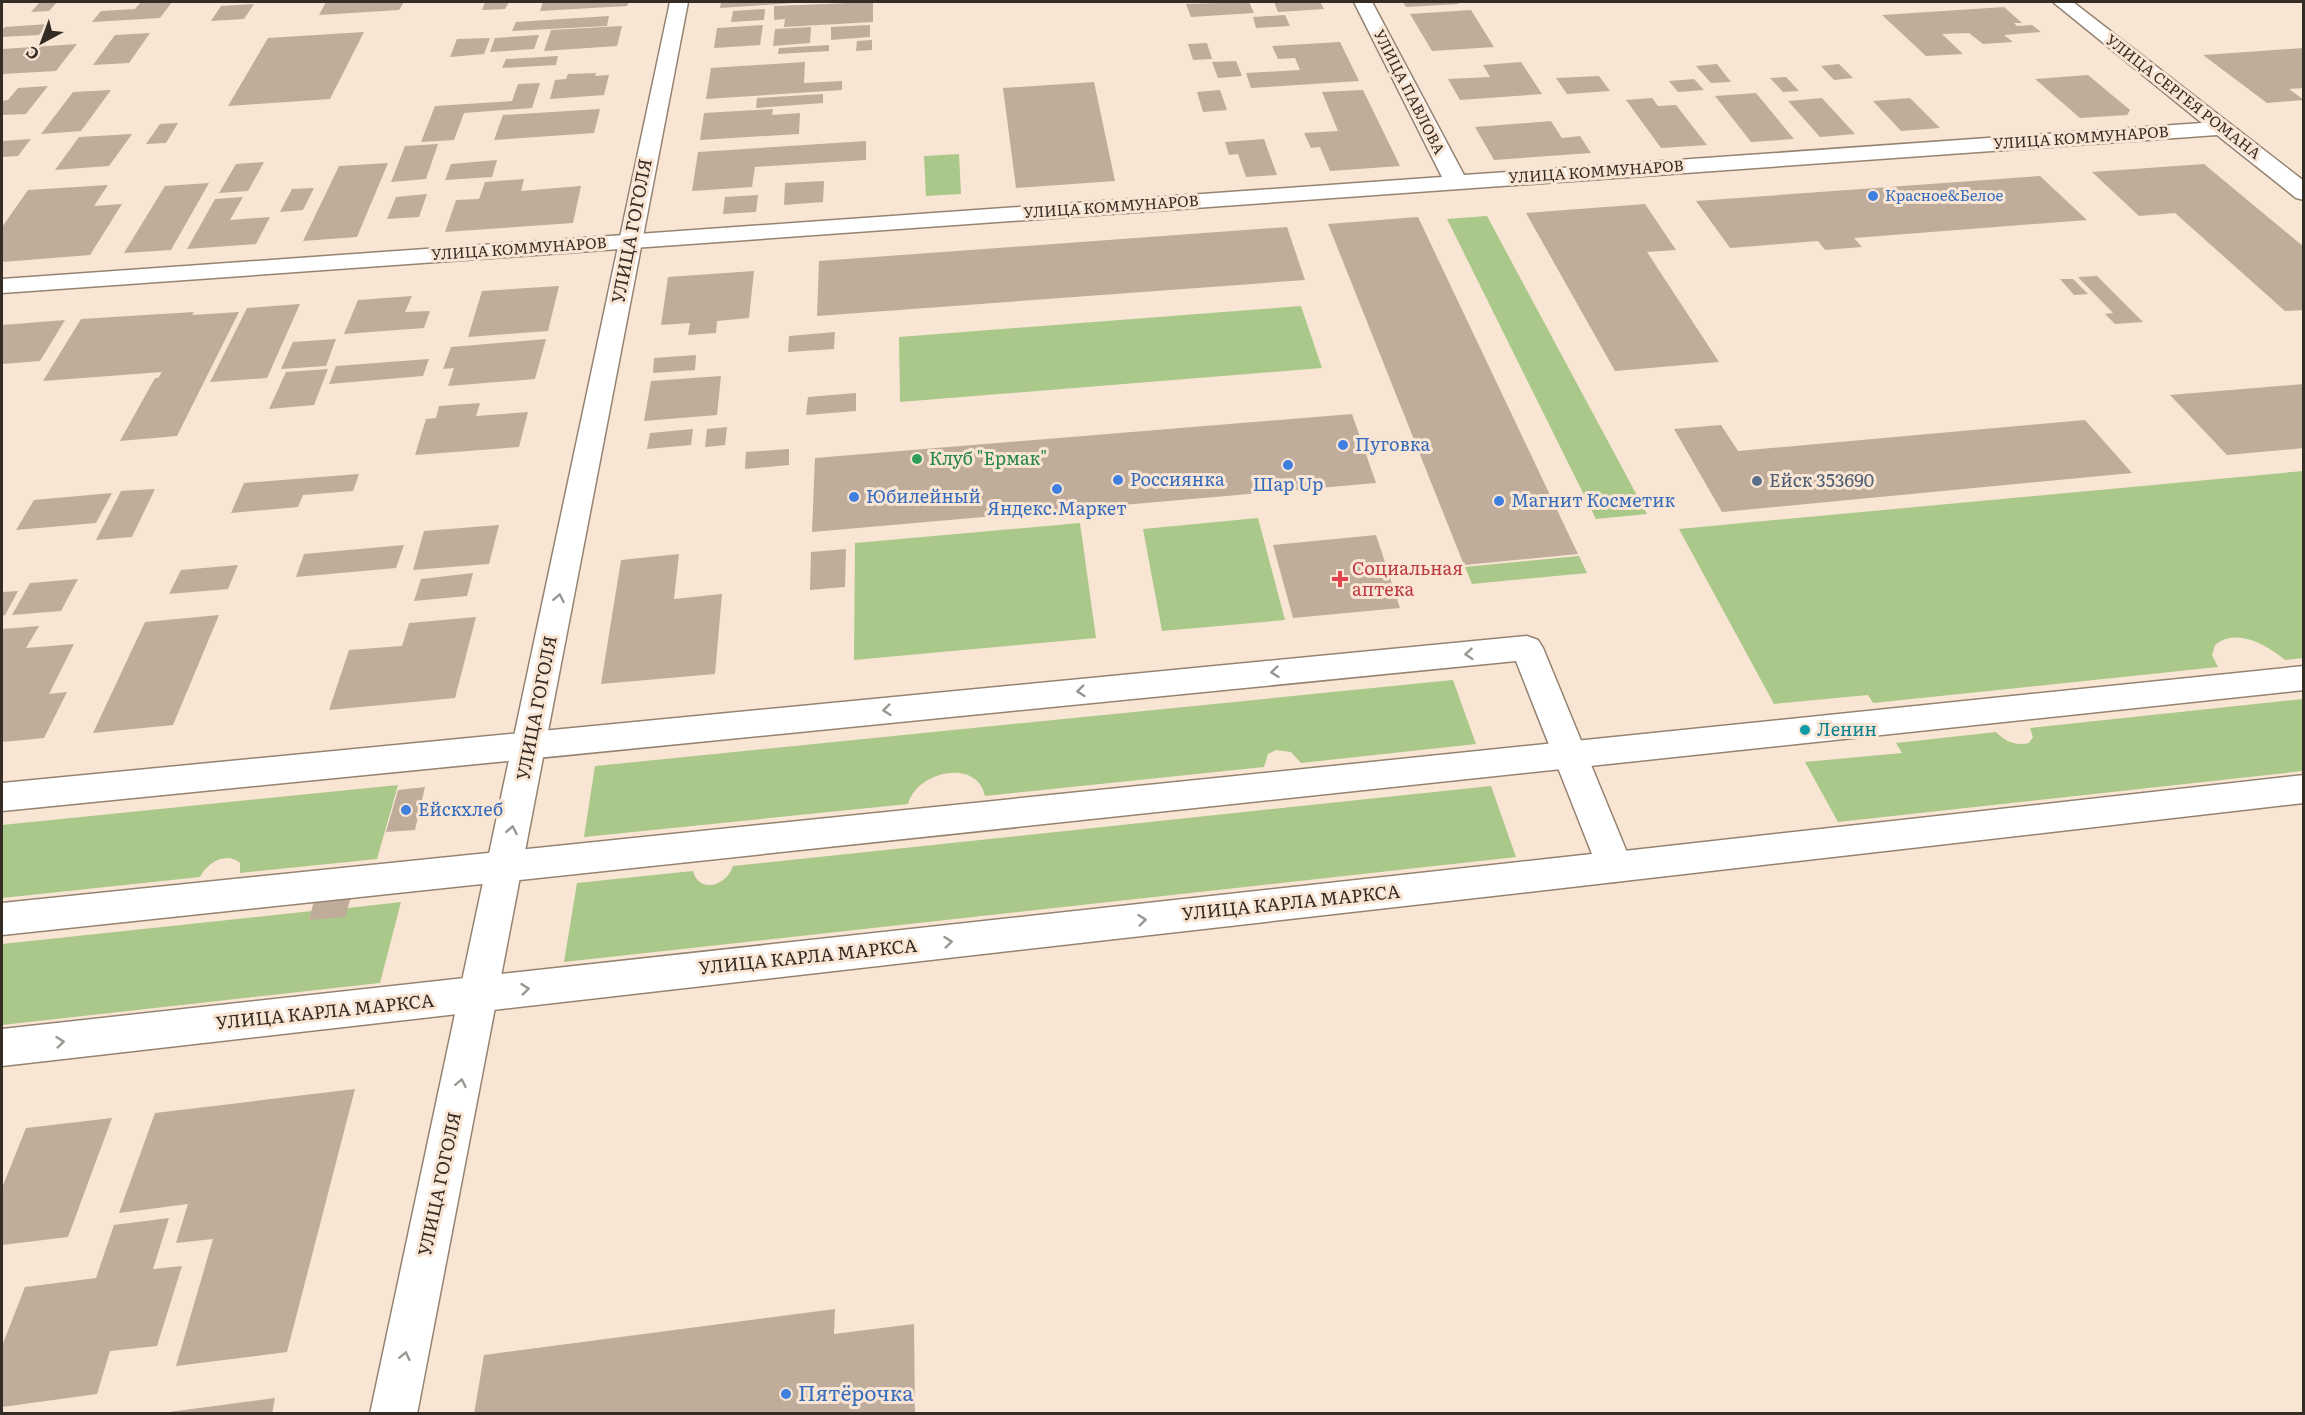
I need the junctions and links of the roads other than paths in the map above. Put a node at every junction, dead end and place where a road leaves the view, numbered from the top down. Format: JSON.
{"nodes":[{"id":1,"x":679,"y":2,"type":"edge"},
{"id":2,"x":1363,"y":2,"type":"edge"},
{"id":3,"x":2062,"y":2,"type":"edge"},
{"id":4,"x":2221,"y":128,"type":"junction"},
{"id":5,"x":1455,"y":182,"type":"junction"},
{"id":6,"x":2304,"y":193,"type":"edge"},
{"id":7,"x":631,"y":241,"type":"junction"},
{"id":8,"x":2,"y":286,"type":"edge"},
{"id":9,"x":2304,"y":678,"type":"edge"},
{"id":10,"x":529,"y":745,"type":"junction"},
{"id":11,"x":1570,"y":755,"type":"junction"},
{"id":12,"x":2304,"y":789,"type":"edge"},
{"id":13,"x":2,"y":797,"type":"edge"},
{"id":14,"x":504,"y":867,"type":"junction"},
{"id":15,"x":1614,"y":867,"type":"junction"},
{"id":16,"x":2,"y":920,"type":"edge"},
{"id":17,"x":478,"y":994,"type":"junction"},
{"id":18,"x":2,"y":1048,"type":"edge"},
{"id":19,"x":393,"y":1413,"type":"edge"}],
"edges":[{"from":1,"to":7,"type":"street","name":"УЛИЦА ГОГОЛЯ"},
{"from":2,"to":5,"type":"street","name":"УЛИЦА ПАВЛОВА"},
{"from":3,"to":4,"type":"street","name":"УЛИЦА СЕРГЕЯ РОМАНА"},
{"from":4,"to":5,"type":"street","name":"УЛИЦА КОММУНАРОВ"},
{"from":4,"to":6,"type":"street","name":"УЛИЦА СЕРГЕЯ РОМАНА"},
{"from":5,"to":7,"type":"street","name":"УЛИЦА КОММУНАРОВ"},
{"from":7,"to":8,"type":"street","name":"УЛИЦА КОММУНАРОВ"},
{"from":10,"to":7,"type":"street","name":"УЛИЦА ГОГОЛЯ","one_way":true},
{"from":9,"to":11,"type":"street"},
{"from":11,"to":10,"type":"street","one_way":true},
{"from":10,"to":13,"type":"street"},
{"from":14,"to":10,"type":"street","name":"УЛИЦА ГОГОЛЯ","one_way":true},
{"from":11,"to":14,"type":"street"},
{"from":11,"to":15,"type":"street"},
{"from":12,"to":15,"type":"street","name":"УЛИЦА КАРЛА МАРКСА"},
{"from":14,"to":16,"type":"street"},
{"from":14,"to":17,"type":"street","name":"УЛИЦА ГОГОЛЯ"},
{"from":17,"to":15,"type":"street","name":"УЛИЦА КАРЛА МАРКСА","one_way":true},
{"from":18,"to":17,"type":"street","name":"УЛИЦА КАРЛА МАРКСА","one_way":true},
{"from":19,"to":17,"type":"street","name":"УЛИЦА ГОГОЛЯ","one_way":true}]}
